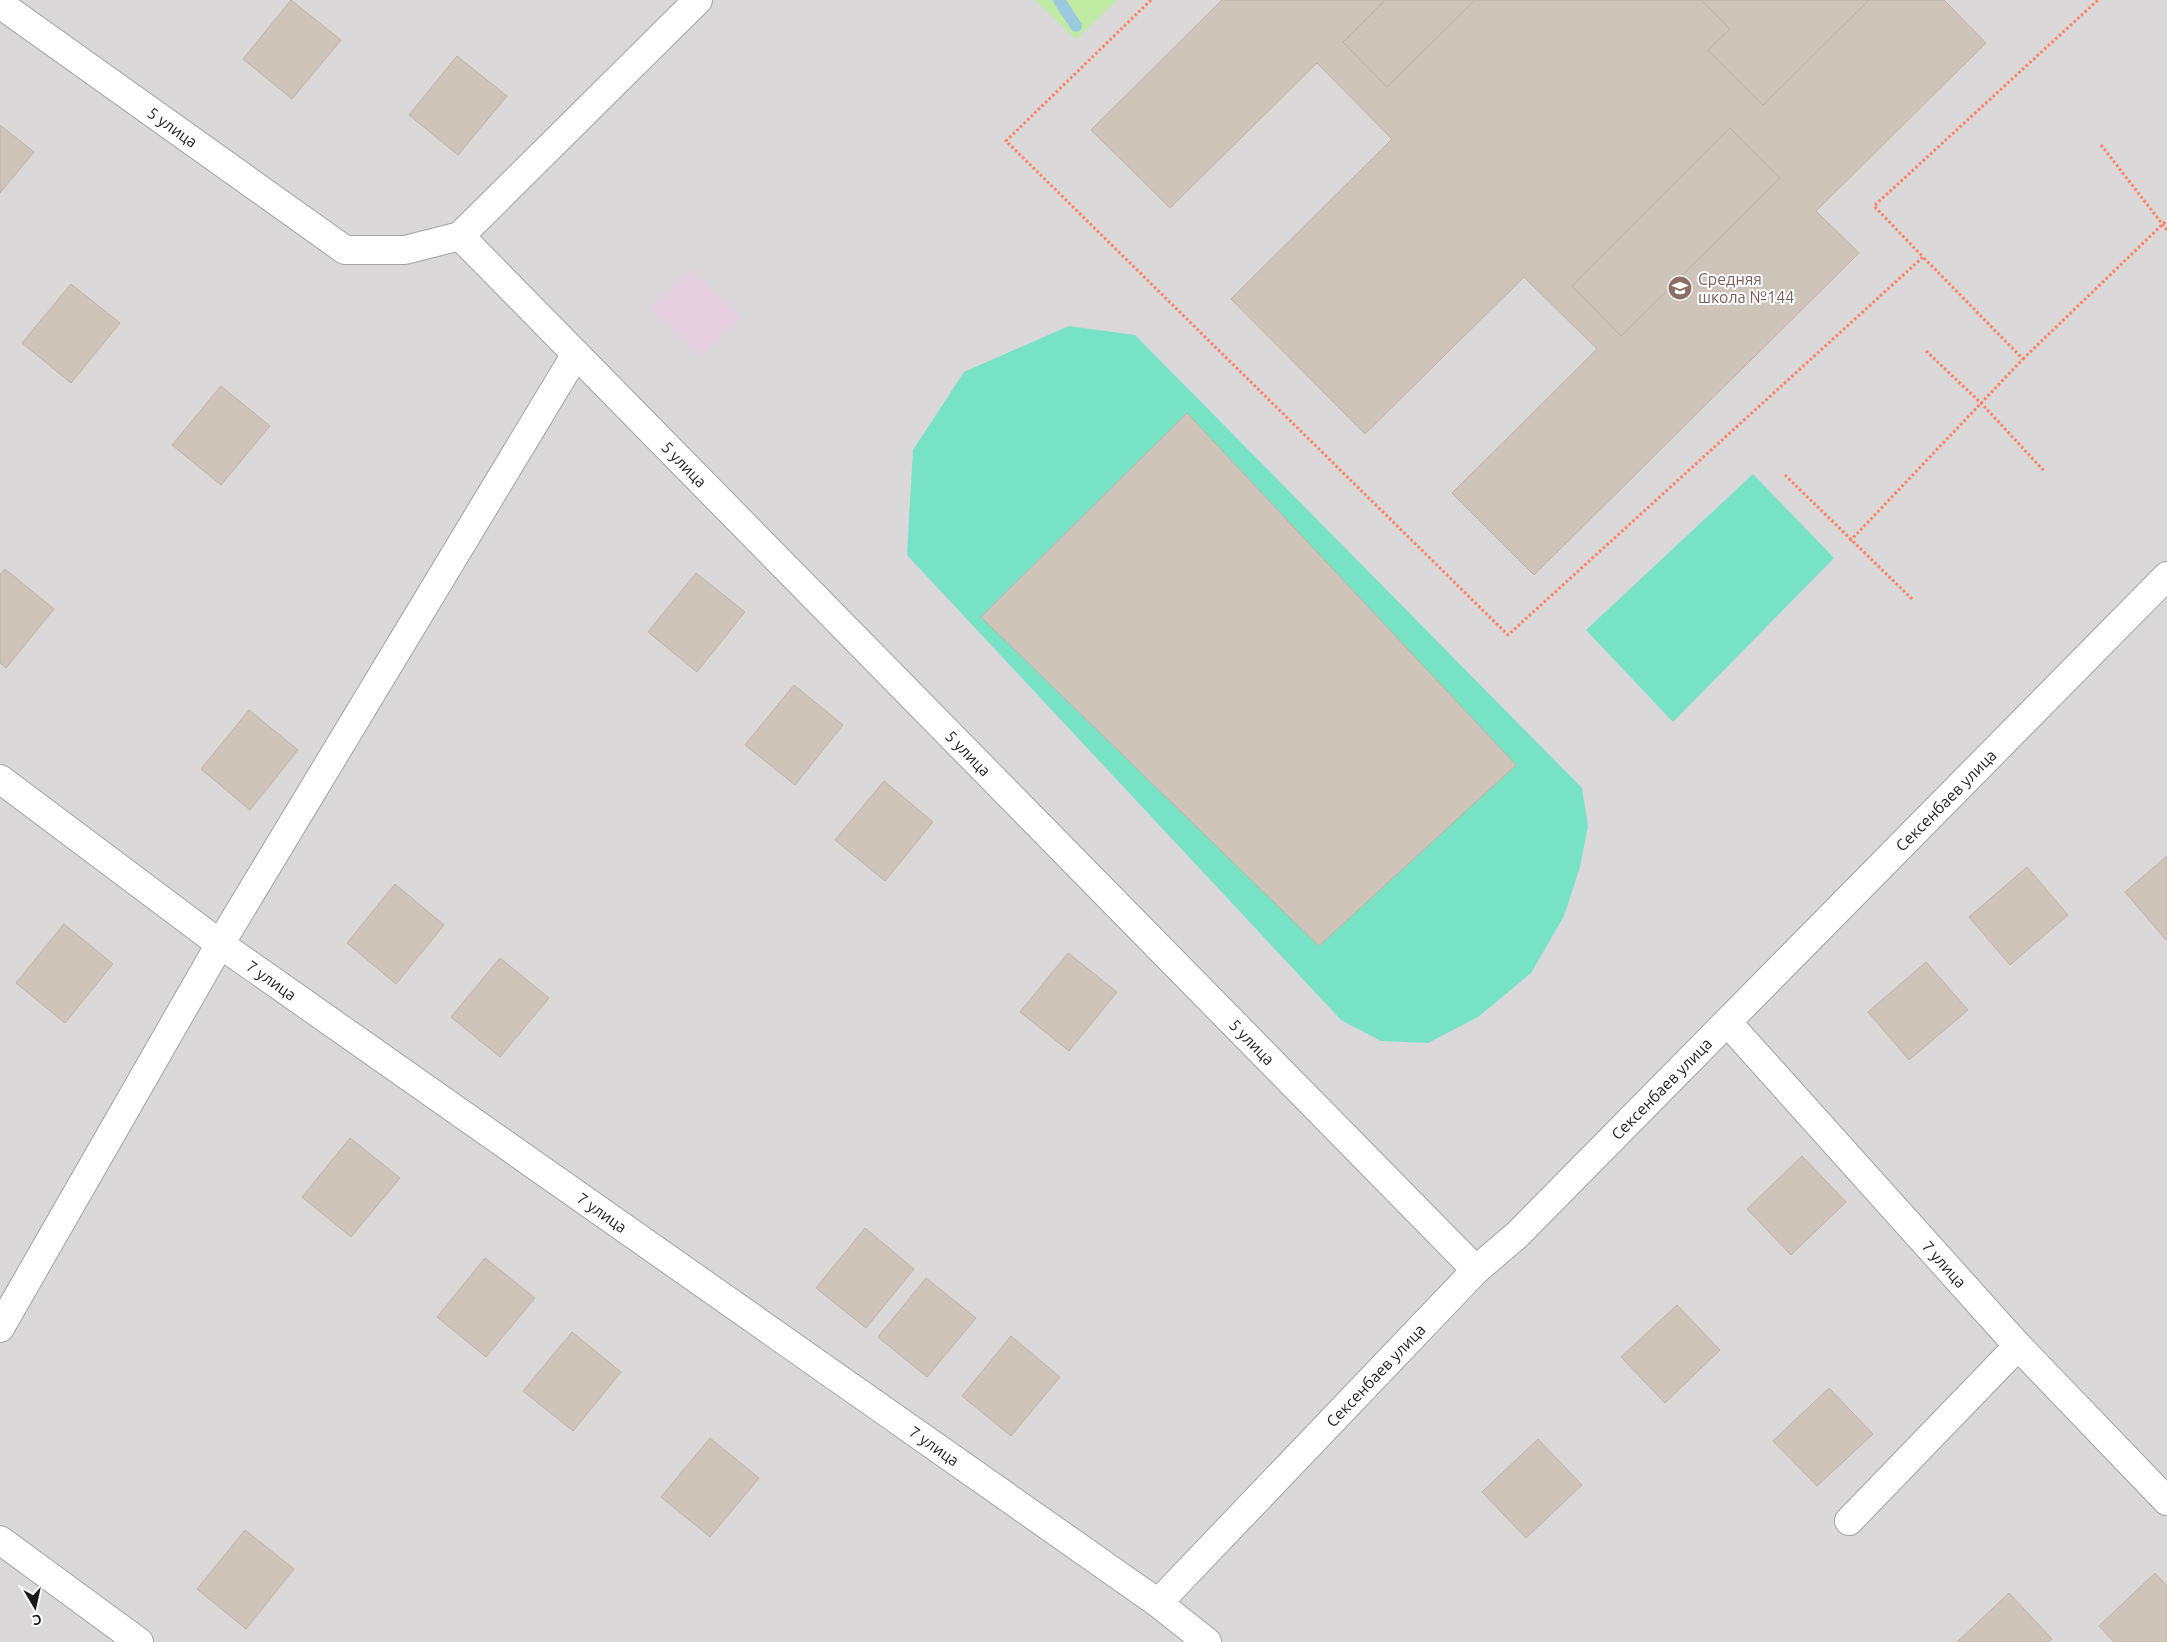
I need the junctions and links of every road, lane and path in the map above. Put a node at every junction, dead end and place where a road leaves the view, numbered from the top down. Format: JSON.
{"nodes":[{"id":1,"x":698,"y":0,"type":"edge"},
{"id":2,"x":1151,"y":0,"type":"edge"},
{"id":3,"x":2098,"y":0,"type":"edge"},
{"id":4,"x":0,"y":4,"type":"edge"},
{"id":5,"x":2101,"y":145,"type":"dead end"},
{"id":6,"x":2167,"y":220,"type":"edge"},
{"id":7,"x":2162,"y":225,"type":"junction"},
{"id":8,"x":2167,"y":230,"type":"edge"},
{"id":9,"x":460,"y":236,"type":"junction"},
{"id":10,"x":1923,"y":257,"type":"junction"},
{"id":11,"x":1926,"y":351,"type":"dead end"},
{"id":12,"x":576,"y":354,"type":"junction"},
{"id":13,"x":2023,"y":359,"type":"junction"},
{"id":14,"x":1981,"y":403,"type":"junction"},
{"id":15,"x":2045,"y":472,"type":"dead end"},
{"id":16,"x":1785,"y":475,"type":"dead end"},
{"id":17,"x":1850,"y":540,"type":"junction"},
{"id":18,"x":2167,"y":576,"type":"edge"},
{"id":19,"x":1913,"y":600,"type":"dead end"},
{"id":20,"x":0,"y":780,"type":"edge"},
{"id":21,"x":220,"y":944,"type":"junction"},
{"id":22,"x":1728,"y":1023,"type":"junction"},
{"id":23,"x":1476,"y":1270,"type":"junction"},
{"id":24,"x":0,"y":1328,"type":"edge"},
{"id":25,"x":2018,"y":1346,"type":"junction"},
{"id":26,"x":2167,"y":1501,"type":"edge"},
{"id":27,"x":1849,"y":1520,"type":"dead end"},
{"id":28,"x":0,"y":1540,"type":"edge"},
{"id":29,"x":1158,"y":1603,"type":"junction"},
{"id":30,"x":138,"y":1642,"type":"edge"},
{"id":31,"x":1207,"y":1642,"type":"edge"}],
"edges":[{"from":1,"to":9,"type":"street"},
{"from":2,"to":10,"type":"path"},
{"from":3,"to":10,"type":"path"},
{"from":4,"to":9,"type":"street","name":"5 улица"},
{"from":5,"to":7,"type":"path"},
{"from":6,"to":7,"type":"path"},
{"from":7,"to":8,"type":"path"},
{"from":7,"to":13,"type":"path"},
{"from":9,"to":12,"type":"street","name":"5 улица"},
{"from":10,"to":13,"type":"path"},
{"from":11,"to":14,"type":"path"},
{"from":12,"to":21,"type":"street"},
{"from":12,"to":23,"type":"street","name":"5 улица"},
{"from":13,"to":14,"type":"path"},
{"from":14,"to":15,"type":"path"},
{"from":14,"to":17,"type":"path"},
{"from":16,"to":17,"type":"path"},
{"from":17,"to":19,"type":"path"},
{"from":18,"to":22,"type":"street","name":"Сексенбаев улица"},
{"from":20,"to":21,"type":"street","name":"7 улица"},
{"from":21,"to":24,"type":"street"},
{"from":21,"to":29,"type":"street","name":"7 улица"},
{"from":22,"to":23,"type":"street","name":"Сексенбаев улица"},
{"from":22,"to":25,"type":"street","name":"7 улица"},
{"from":23,"to":29,"type":"street","name":"Сексенбаев улица"},
{"from":25,"to":26,"type":"street","name":"7 улица"},
{"from":25,"to":27,"type":"street"},
{"from":28,"to":30,"type":"street"},
{"from":29,"to":31,"type":"street","name":"7 улица"}]}
